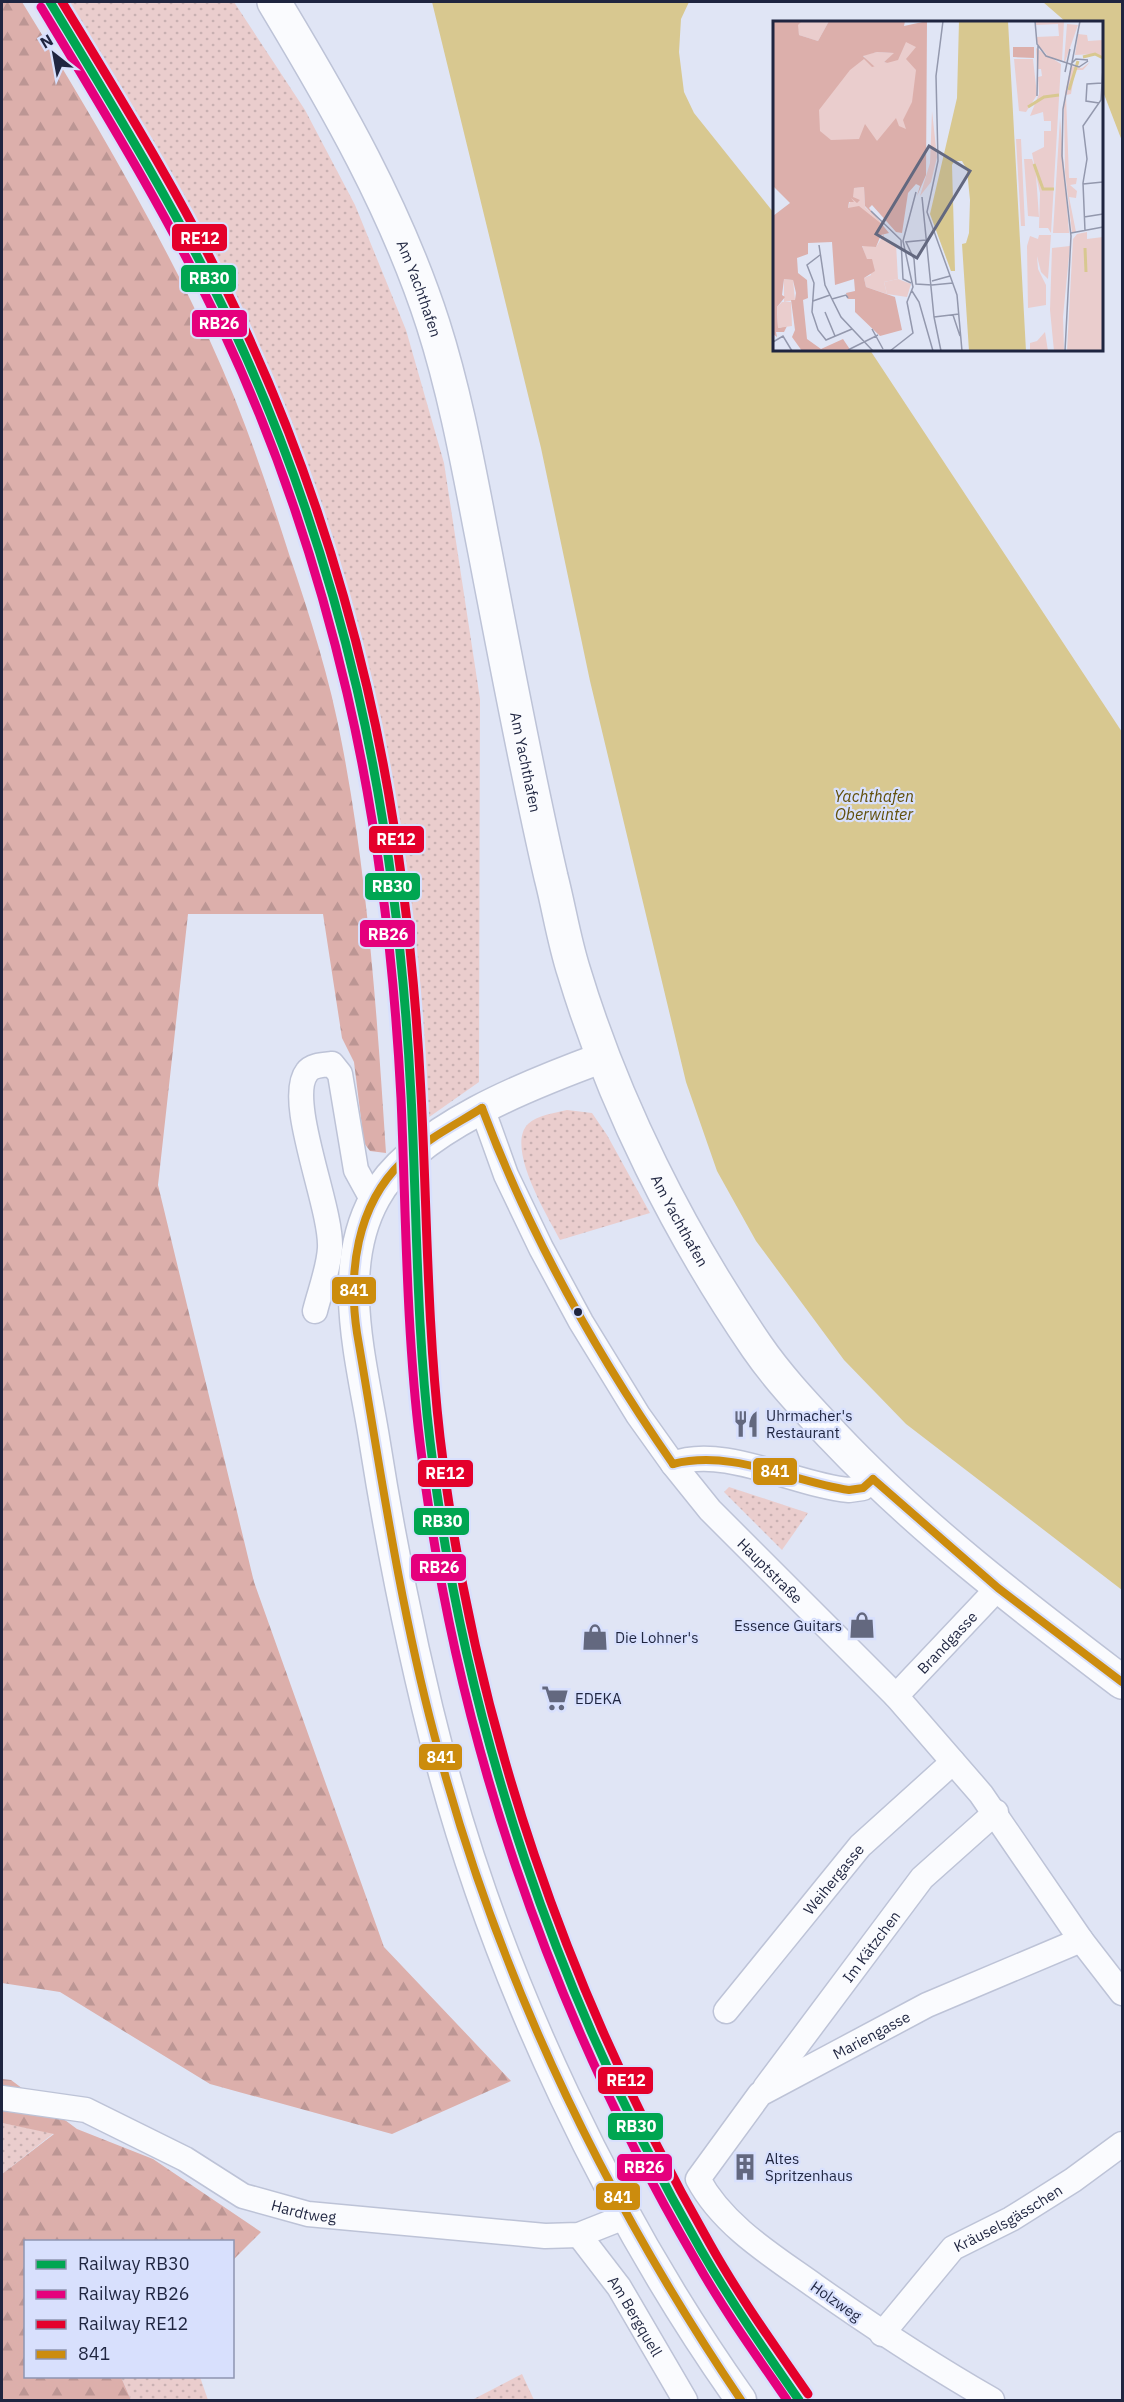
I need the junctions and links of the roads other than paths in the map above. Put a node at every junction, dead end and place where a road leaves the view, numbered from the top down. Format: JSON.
{"nodes":[{"id":1,"x":274,"y":2,"type":"edge"},
{"id":2,"x":604,"y":1057,"type":"junction"},
{"id":3,"x":482,"y":1108,"type":"junction"},
{"id":4,"x":373,"y":1201,"type":"junction"},
{"id":5,"x":315,"y":1311,"type":"dead end"},
{"id":6,"x":673,"y":1464,"type":"junction"},
{"id":7,"x":873,"y":1479,"type":"junction"},
{"id":8,"x":998,"y":1588,"type":"junction"},
{"id":9,"x":1122,"y":1682,"type":"edge"},
{"id":10,"x":896,"y":1696,"type":"junction"},
{"id":11,"x":953,"y":1762,"type":"junction"},
{"id":12,"x":996,"y":1812,"type":"junction"},
{"id":13,"x":1081,"y":1940,"type":"junction"},
{"id":14,"x":1122,"y":1994,"type":"edge"},
{"id":15,"x":726,"y":2011,"type":"dead end"},
{"id":16,"x":760,"y":2094,"type":"junction"},
{"id":17,"x":2,"y":2098,"type":"edge"},
{"id":18,"x":1122,"y":2144,"type":"edge"},
{"id":19,"x":698,"y":2179,"type":"joint"},
{"id":20,"x":627,"y":2216,"type":"junction"},
{"id":21,"x":579,"y":2235,"type":"junction"},
{"id":22,"x":882,"y":2334,"type":"junction"},
{"id":23,"x":685,"y":2400,"type":"edge"},
{"id":24,"x":741,"y":2400,"type":"edge"},
{"id":25,"x":992,"y":2400,"type":"edge"}],
"edges":[{"from":1,"to":2,"type":"main road","name":"Am Yachthafen"},
{"from":2,"to":3,"type":"street"},
{"from":2,"to":7,"type":"main road","name":"Am Yachthafen"},
{"from":3,"to":4,"type":"street"},
{"from":3,"to":6,"type":"street","name":"Hauptstraße"},
{"from":4,"to":5,"type":"street"},
{"from":4,"to":20,"type":"street"},
{"from":6,"to":7,"type":"street"},
{"from":6,"to":10,"type":"street","name":"Hauptstraße"},
{"from":7,"to":8,"type":"main road","name":"Am Yachthafen"},
{"from":8,"to":9,"type":"main road","name":"Am Yachthafen"},
{"from":8,"to":10,"type":"street","name":"Brandgasse"},
{"from":10,"to":11,"type":"street","name":"Hauptstraße"},
{"from":11,"to":12,"type":"street","name":"Hauptstraße"},
{"from":11,"to":15,"type":"street","name":"Weihergasse"},
{"from":12,"to":13,"type":"street","name":"Hauptstraße"},
{"from":12,"to":16,"type":"street","name":"Im Kätzchen"},
{"from":13,"to":14,"type":"street","name":"Hauptstraße"},
{"from":13,"to":16,"type":"street","name":"Mariengasse"},
{"from":16,"to":19,"type":"street","name":"Mariengasse"},
{"from":17,"to":21,"type":"street","name":"Hardtweg"},
{"from":18,"to":22,"type":"street","name":"Kräuselsgässchen"},
{"from":19,"to":22,"type":"street","name":"Holzweg"},
{"from":20,"to":21,"type":"street","name":"Hardtweg"},
{"from":20,"to":24,"type":"street"},
{"from":21,"to":23,"type":"street","name":"Am Bergquell"},
{"from":22,"to":25,"type":"street","name":"Holzweg"}]}
